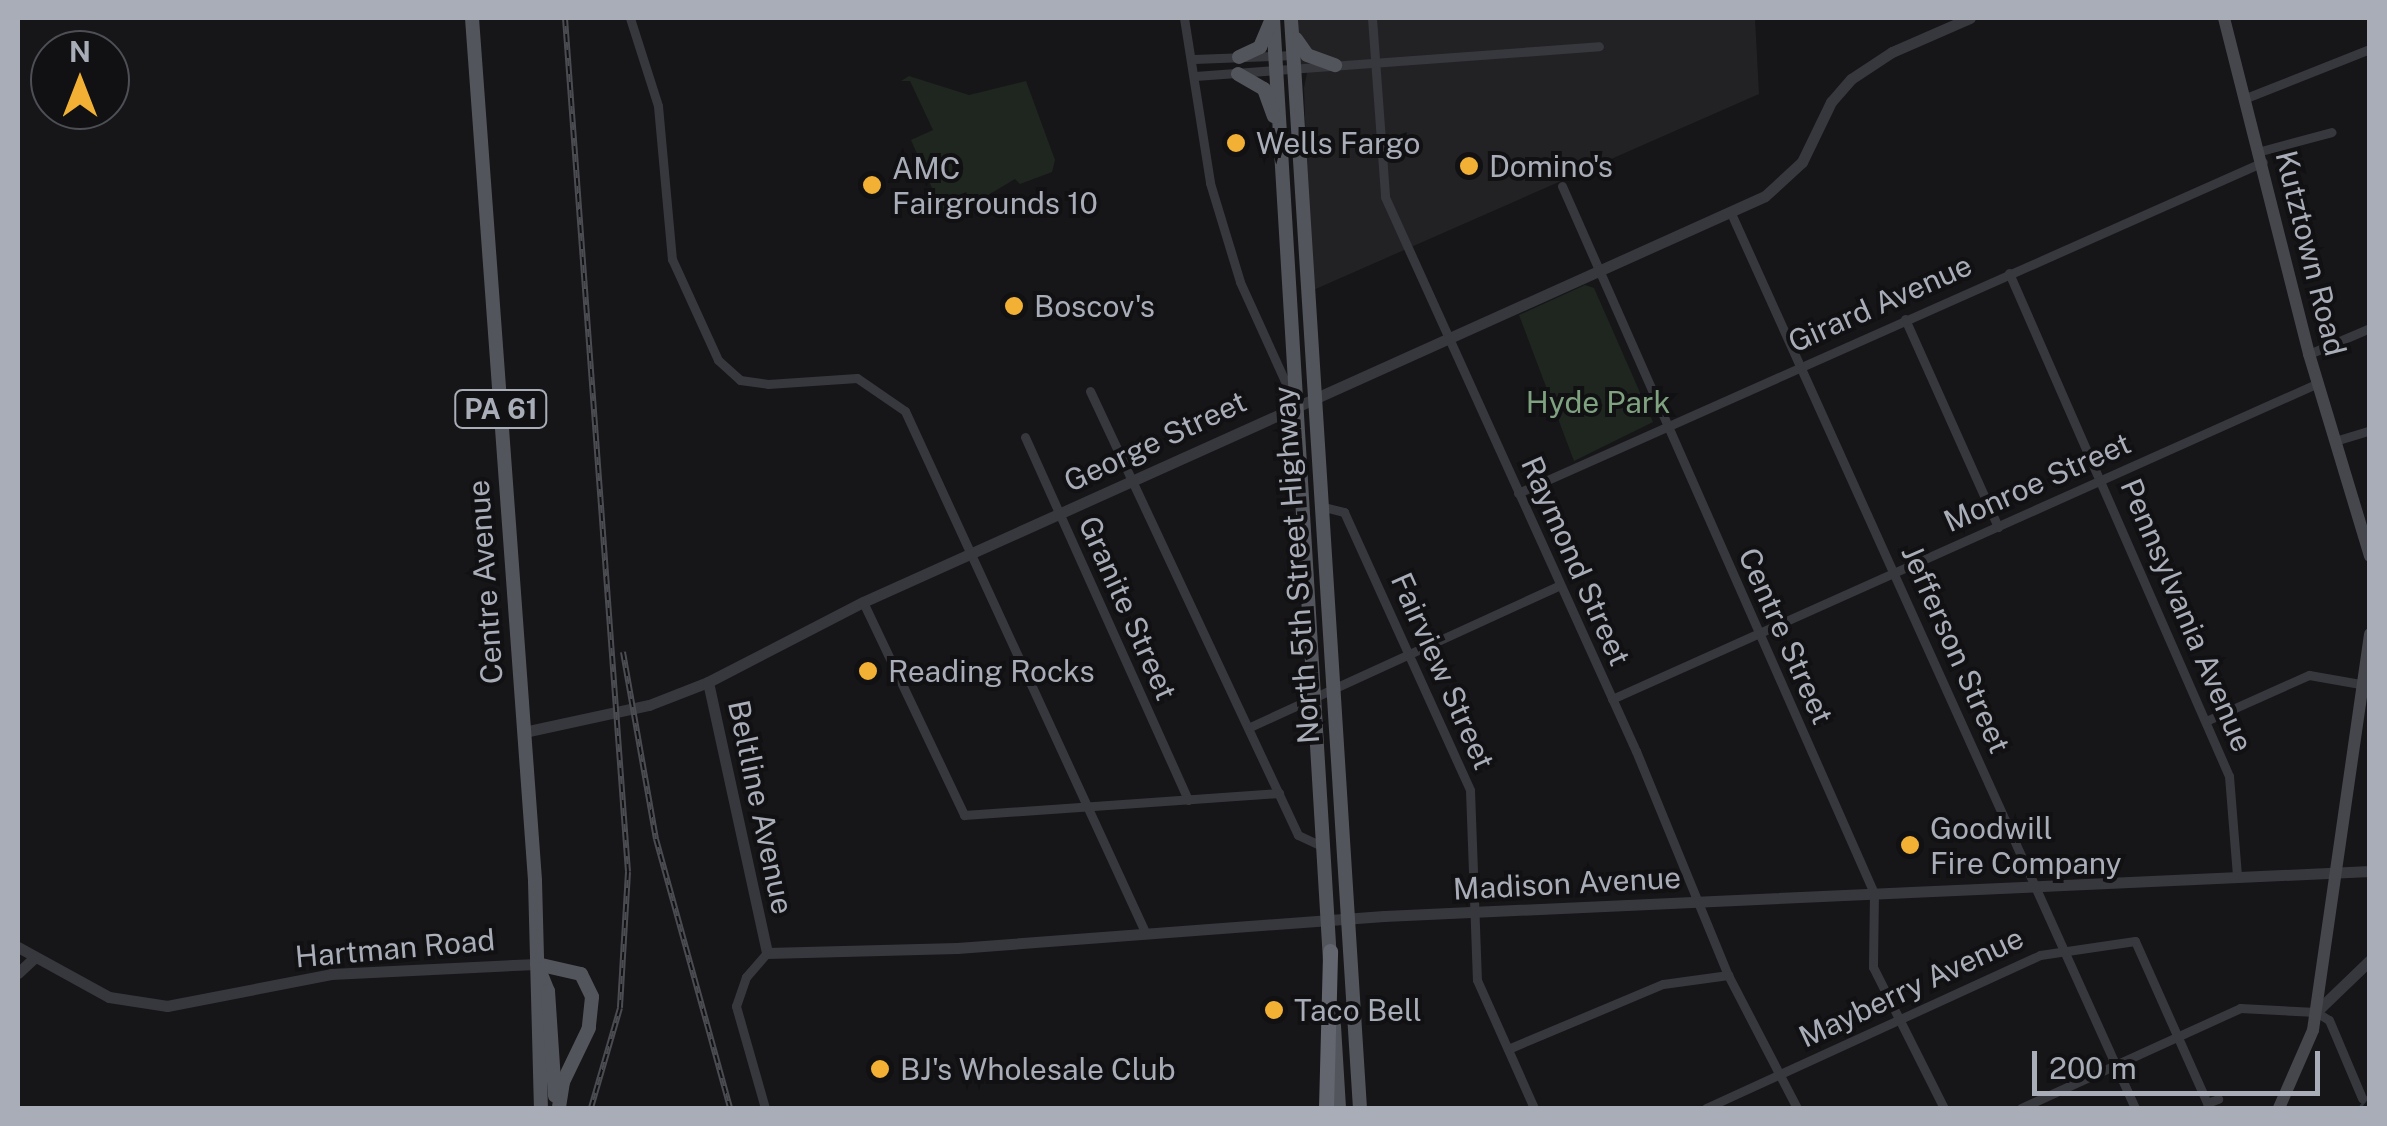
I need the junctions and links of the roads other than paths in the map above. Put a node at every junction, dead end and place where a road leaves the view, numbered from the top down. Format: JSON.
{"nodes":[{"id":1,"x":472,"y":18,"type":"edge"},
{"id":2,"x":630,"y":18,"type":"edge"},
{"id":3,"x":1184,"y":18,"type":"edge"},
{"id":4,"x":1272,"y":18,"type":"edge"},
{"id":5,"x":1372,"y":18,"type":"edge"},
{"id":6,"x":1970,"y":18,"type":"edge"},
{"id":7,"x":2224,"y":18,"type":"edge"},
{"id":8,"x":1292,"y":25,"type":"edge"},
{"id":9,"x":1599,"y":46,"type":"dead end"},
{"id":10,"x":2370,"y":49,"type":"edge"},
{"id":11,"x":1294,"y":55,"type":"junction"},
{"id":12,"x":1275,"y":56,"type":"junction"},
{"id":13,"x":1239,"y":57,"type":"junction"},
{"id":14,"x":1194,"y":59,"type":"junction"},
{"id":15,"x":1375,"y":61,"type":"junction"},
{"id":16,"x":1334,"y":64,"type":"junction"},
{"id":17,"x":1318,"y":68,"type":"junction"},
{"id":18,"x":1294,"y":72,"type":"junction"},
{"id":19,"x":1276,"y":73,"type":"junction"},
{"id":20,"x":1238,"y":74,"type":"junction"},
{"id":21,"x":1195,"y":76,"type":"junction"},
{"id":22,"x":2246,"y":98,"type":"junction"},
{"id":23,"x":1296,"y":106,"type":"junction"},
{"id":24,"x":1278,"y":125,"type":"junction"},
{"id":25,"x":2332,"y":132,"type":"dead end"},
{"id":26,"x":2262,"y":157,"type":"junction"},
{"id":27,"x":1562,"y":186,"type":"dead end"},
{"id":28,"x":1730,"y":211,"type":"junction"},
{"id":29,"x":1599,"y":270,"type":"junction"},
{"id":30,"x":2009,"y":273,"type":"junction"},
{"id":31,"x":1906,"y":319,"type":"junction"},
{"id":32,"x":2370,"y":328,"type":"edge"},
{"id":33,"x":1446,"y":338,"type":"junction"},
{"id":34,"x":2309,"y":354,"type":"junction"},
{"id":35,"x":1800,"y":366,"type":"junction"},
{"id":36,"x":2318,"y":382,"type":"junction"},
{"id":37,"x":1090,"y":391,"type":"dead end"},
{"id":38,"x":1312,"y":396,"type":"junction"},
{"id":39,"x":1295,"y":404,"type":"junction"},
{"id":40,"x":1665,"y":426,"type":"junction"},
{"id":41,"x":2370,"y":430,"type":"edge"},
{"id":42,"x":1025,"y":437,"type":"dead end"},
{"id":43,"x":2335,"y":442,"type":"junction"},
{"id":44,"x":1131,"y":480,"type":"junction"},
{"id":45,"x":2102,"y":480,"type":"junction"},
{"id":46,"x":1518,"y":493,"type":"junction"},
{"id":47,"x":1320,"y":506,"type":"junction"},
{"id":48,"x":1058,"y":513,"type":"junction"},
{"id":49,"x":1998,"y":528,"type":"junction"},
{"id":50,"x":971,"y":553,"type":"junction"},
{"id":51,"x":2370,"y":556,"type":"edge"},
{"id":52,"x":1894,"y":574,"type":"junction"},
{"id":53,"x":1560,"y":585,"type":"junction"},
{"id":54,"x":863,"y":602,"type":"junction"},
{"id":55,"x":1758,"y":634,"type":"junction"},
{"id":56,"x":2370,"y":634,"type":"edge"},
{"id":57,"x":1409,"y":655,"type":"junction"},
{"id":58,"x":708,"y":682,"type":"junction"},
{"id":59,"x":2360,"y":684,"type":"junction"},
{"id":60,"x":1332,"y":688,"type":"junction"},
{"id":61,"x":1313,"y":695,"type":"junction"},
{"id":62,"x":1612,"y":699,"type":"junction"},
{"id":63,"x":2206,"y":721,"type":"junction"},
{"id":64,"x":1250,"y":727,"type":"junction"},
{"id":65,"x":524,"y":732,"type":"junction"},
{"id":66,"x":1279,"y":793,"type":"junction"},
{"id":67,"x":1188,"y":800,"type":"junction"},
{"id":68,"x":1087,"y":807,"type":"junction"},
{"id":69,"x":1324,"y":847,"type":"junction"},
{"id":70,"x":2370,"y":871,"type":"edge"},
{"id":71,"x":2331,"y":873,"type":"junction"},
{"id":72,"x":2237,"y":876,"type":"junction"},
{"id":73,"x":2036,"y":886,"type":"junction"},
{"id":74,"x":1874,"y":893,"type":"junction"},
{"id":75,"x":1697,"y":902,"type":"junction"},
{"id":76,"x":1474,"y":914,"type":"junction"},
{"id":77,"x":1336,"y":922,"type":"junction"},
{"id":78,"x":1146,"y":934,"type":"junction"},
{"id":79,"x":18,"y":947,"type":"edge"},
{"id":80,"x":1330,"y":951,"type":"junction"},
{"id":81,"x":2065,"y":951,"type":"junction"},
{"id":82,"x":767,"y":953,"type":"junction"},
{"id":83,"x":35,"y":957,"type":"junction"},
{"id":84,"x":2370,"y":960,"type":"edge"},
{"id":85,"x":537,"y":964,"type":"junction"},
{"id":86,"x":18,"y":973,"type":"edge"},
{"id":87,"x":1728,"y":975,"type":"junction"},
{"id":88,"x":2316,"y":1012,"type":"junction"},
{"id":89,"x":1896,"y":1019,"type":"junction"},
{"id":90,"x":2178,"y":1036,"type":"junction"},
{"id":91,"x":1508,"y":1049,"type":"junction"},
{"id":92,"x":2116,"y":1065,"type":"junction"},
{"id":93,"x":1781,"y":1074,"type":"junction"},
{"id":94,"x":2362,"y":1098,"type":"dead end"},
{"id":95,"x":2218,"y":1099,"type":"dead end"},
{"id":96,"x":541,"y":1108,"type":"edge"},
{"id":97,"x":557,"y":1108,"type":"edge"},
{"id":98,"x":765,"y":1108,"type":"edge"},
{"id":99,"x":1326,"y":1108,"type":"edge"},
{"id":100,"x":1339,"y":1108,"type":"edge"},
{"id":101,"x":1360,"y":1108,"type":"edge"},
{"id":102,"x":1534,"y":1108,"type":"edge"},
{"id":103,"x":1706,"y":1108,"type":"edge"},
{"id":104,"x":1797,"y":1108,"type":"edge"},
{"id":105,"x":1944,"y":1108,"type":"edge"},
{"id":106,"x":2021,"y":1108,"type":"edge"},
{"id":107,"x":2135,"y":1108,"type":"edge"},
{"id":108,"x":2280,"y":1108,"type":"edge"}],
"edges":[{"from":1,"to":65,"type":"main road","name":"Centre Avenue","number":"PA 61"},
{"from":2,"to":50,"type":"street"},
{"from":3,"to":14,"type":"street"},
{"from":4,"to":12,"type":"main road","name":"North 5th Street Highway"},
{"from":4,"to":13,"type":"main road"},
{"from":5,"to":15,"type":"street","name":"Raymond Street"},
{"from":6,"to":28,"type":"street","name":"George Street"},
{"from":7,"to":22,"type":"main road","name":"Kutztown Road"},
{"from":8,"to":11,"type":"main road","name":"North 5th Street Highway"},
{"from":8,"to":16,"type":"main road"},
{"from":9,"to":15,"type":"street"},
{"from":10,"to":22,"type":"street"},
{"from":11,"to":12,"type":"street"},
{"from":11,"to":18,"type":"main road","name":"North 5th Street Highway"},
{"from":12,"to":13,"type":"street"},
{"from":12,"to":19,"type":"main road","name":"North 5th Street Highway"},
{"from":13,"to":14,"type":"street"},
{"from":14,"to":21,"type":"street"},
{"from":15,"to":16,"type":"street"},
{"from":15,"to":33,"type":"street","name":"Raymond Street"},
{"from":16,"to":17,"type":"street"},
{"from":17,"to":18,"type":"street"},
{"from":17,"to":23,"type":"main road"},
{"from":18,"to":19,"type":"street"},
{"from":18,"to":23,"type":"main road","name":"North 5th Street Highway"},
{"from":19,"to":20,"type":"street"},
{"from":19,"to":24,"type":"main road","name":"North 5th Street Highway"},
{"from":20,"to":21,"type":"street"},
{"from":20,"to":24,"type":"main road"},
{"from":21,"to":39,"type":"street"},
{"from":22,"to":26,"type":"main road","name":"Kutztown Road"},
{"from":23,"to":38,"type":"main road","name":"North 5th Street Highway"},
{"from":24,"to":39,"type":"main road","name":"North 5th Street Highway"},
{"from":25,"to":26,"type":"street","name":"Girard Avenue"},
{"from":26,"to":30,"type":"street","name":"Girard Avenue"},
{"from":26,"to":34,"type":"main road","name":"Kutztown Road"},
{"from":27,"to":29,"type":"street","name":"Centre Street"},
{"from":28,"to":29,"type":"street","name":"George Street"},
{"from":28,"to":35,"type":"street","name":"Jefferson Street"},
{"from":29,"to":33,"type":"street","name":"George Street"},
{"from":29,"to":40,"type":"street","name":"Centre Street"},
{"from":30,"to":31,"type":"street","name":"Girard Avenue"},
{"from":30,"to":45,"type":"street","name":"Pennsylvania Avenue"},
{"from":31,"to":35,"type":"street","name":"Girard Avenue"},
{"from":31,"to":49,"type":"street"},
{"from":32,"to":34,"type":"street"},
{"from":33,"to":38,"type":"street","name":"George Street"},
{"from":33,"to":46,"type":"street","name":"Raymond Street"},
{"from":34,"to":36,"type":"main road","name":"Kutztown Road"},
{"from":35,"to":40,"type":"street","name":"Girard Avenue"},
{"from":35,"to":52,"type":"street","name":"Jefferson Street"},
{"from":36,"to":43,"type":"main road","name":"Kutztown Road"},
{"from":36,"to":45,"type":"street","name":"Monroe Street"},
{"from":37,"to":44,"type":"street"},
{"from":38,"to":39,"type":"street","name":"George Street"},
{"from":38,"to":47,"type":"main road","name":"North 5th Street Highway"},
{"from":39,"to":44,"type":"street","name":"George Street"},
{"from":39,"to":61,"type":"main road","name":"North 5th Street Highway"},
{"from":40,"to":46,"type":"street","name":"Girard Avenue"},
{"from":40,"to":55,"type":"street","name":"Centre Street"},
{"from":41,"to":43,"type":"street"},
{"from":42,"to":48,"type":"street","name":"Granite Street"},
{"from":43,"to":51,"type":"main road","name":"Kutztown Road"},
{"from":44,"to":48,"type":"street","name":"George Street"},
{"from":44,"to":64,"type":"street"},
{"from":45,"to":49,"type":"street","name":"Monroe Street"},
{"from":45,"to":63,"type":"street","name":"Pennsylvania Avenue"},
{"from":46,"to":53,"type":"street","name":"Raymond Street"},
{"from":47,"to":57,"type":"street","name":"Fairview Street"},
{"from":47,"to":60,"type":"main road","name":"North 5th Street Highway"},
{"from":48,"to":50,"type":"street","name":"George Street"},
{"from":48,"to":67,"type":"street","name":"Granite Street"},
{"from":49,"to":52,"type":"street","name":"Monroe Street"},
{"from":50,"to":54,"type":"street","name":"George Street"},
{"from":50,"to":68,"type":"street"},
{"from":52,"to":55,"type":"street","name":"Monroe Street"},
{"from":52,"to":73,"type":"street","name":"Jefferson Street"},
{"from":53,"to":57,"type":"street"},
{"from":53,"to":62,"type":"street","name":"Raymond Street"},
{"from":54,"to":58,"type":"street","name":"George Street"},
{"from":54,"to":68,"type":"street"},
{"from":55,"to":62,"type":"street","name":"Monroe Street"},
{"from":55,"to":74,"type":"street","name":"Centre Street"},
{"from":56,"to":59,"type":"main road"},
{"from":57,"to":60,"type":"street"},
{"from":57,"to":76,"type":"street","name":"Fairview Street"},
{"from":58,"to":65,"type":"street","name":"George Street"},
{"from":58,"to":82,"type":"street","name":"Beltline Avenue"},
{"from":59,"to":63,"type":"street"},
{"from":59,"to":71,"type":"main road"},
{"from":60,"to":61,"type":"street"},
{"from":60,"to":77,"type":"main road","name":"North 5th Street Highway"},
{"from":61,"to":64,"type":"street"},
{"from":61,"to":69,"type":"main road","name":"North 5th Street Highway"},
{"from":62,"to":75,"type":"street","name":"Raymond Street"},
{"from":63,"to":72,"type":"street","name":"Pennsylvania Avenue"},
{"from":64,"to":66,"type":"street"},
{"from":65,"to":85,"type":"main road","name":"Centre Avenue","number":"PA 61"},
{"from":66,"to":67,"type":"street"},
{"from":66,"to":69,"type":"street"},
{"from":67,"to":68,"type":"street"},
{"from":68,"to":78,"type":"street"},
{"from":69,"to":77,"type":"main road","name":"North 5th Street Highway"},
{"from":70,"to":71,"type":"street","name":"Madison Avenue"},
{"from":71,"to":72,"type":"street","name":"Madison Avenue"},
{"from":71,"to":88,"type":"main road"},
{"from":72,"to":73,"type":"street","name":"Madison Avenue"},
{"from":73,"to":74,"type":"street","name":"Madison Avenue"},
{"from":73,"to":81,"type":"street","name":"Jefferson Street"},
{"from":74,"to":75,"type":"street","name":"Madison Avenue"},
{"from":74,"to":89,"type":"street","name":"Centre Street"},
{"from":75,"to":76,"type":"street","name":"Madison Avenue"},
{"from":75,"to":87,"type":"street","name":"Raymond Street"},
{"from":76,"to":77,"type":"street","name":"Madison Avenue"},
{"from":76,"to":91,"type":"street","name":"Fairview Street"},
{"from":77,"to":78,"type":"street","name":"Madison Avenue"},
{"from":77,"to":80,"type":"main road","name":"North 5th Street Highway"},
{"from":77,"to":101,"type":"main road","name":"North 5th Street Highway"},
{"from":78,"to":82,"type":"street","name":"Madison Avenue"},
{"from":79,"to":83,"type":"street","name":"Hartman Road"},
{"from":80,"to":99,"type":"highway"},
{"from":80,"to":100,"type":"main road","name":"North 5th Street Highway"},
{"from":81,"to":89,"type":"street","name":"Mayberry Avenue"},
{"from":81,"to":90,"type":"street","name":"Mayberry Avenue"},
{"from":81,"to":92,"type":"street","name":"Jefferson Street"},
{"from":82,"to":98,"type":"street","name":"Beltline Avenue"},
{"from":83,"to":85,"type":"street","name":"Hartman Road"},
{"from":83,"to":86,"type":"street"},
{"from":84,"to":88,"type":"street"},
{"from":85,"to":96,"type":"main road","name":"Centre Avenue","number":"PA 61"},
{"from":85,"to":97,"type":"main road","name":"Centre Avenue","number":"PA 61"},
{"from":85,"to":97,"type":"main road"},
{"from":87,"to":91,"type":"street"},
{"from":87,"to":93,"type":"street","name":"Raymond Street"},
{"from":88,"to":90,"type":"street"},
{"from":88,"to":94,"type":"street"},
{"from":88,"to":108,"type":"main road"},
{"from":89,"to":93,"type":"street","name":"Mayberry Avenue"},
{"from":89,"to":105,"type":"street","name":"Centre Street"},
{"from":90,"to":92,"type":"street"},
{"from":90,"to":95,"type":"street","name":"Mayberry Avenue"},
{"from":91,"to":102,"type":"street","name":"Fairview Street"},
{"from":92,"to":106,"type":"street"},
{"from":92,"to":107,"type":"street","name":"Jefferson Street"},
{"from":93,"to":103,"type":"street","name":"Mayberry Avenue"},
{"from":93,"to":104,"type":"street","name":"Raymond Street"}]}
